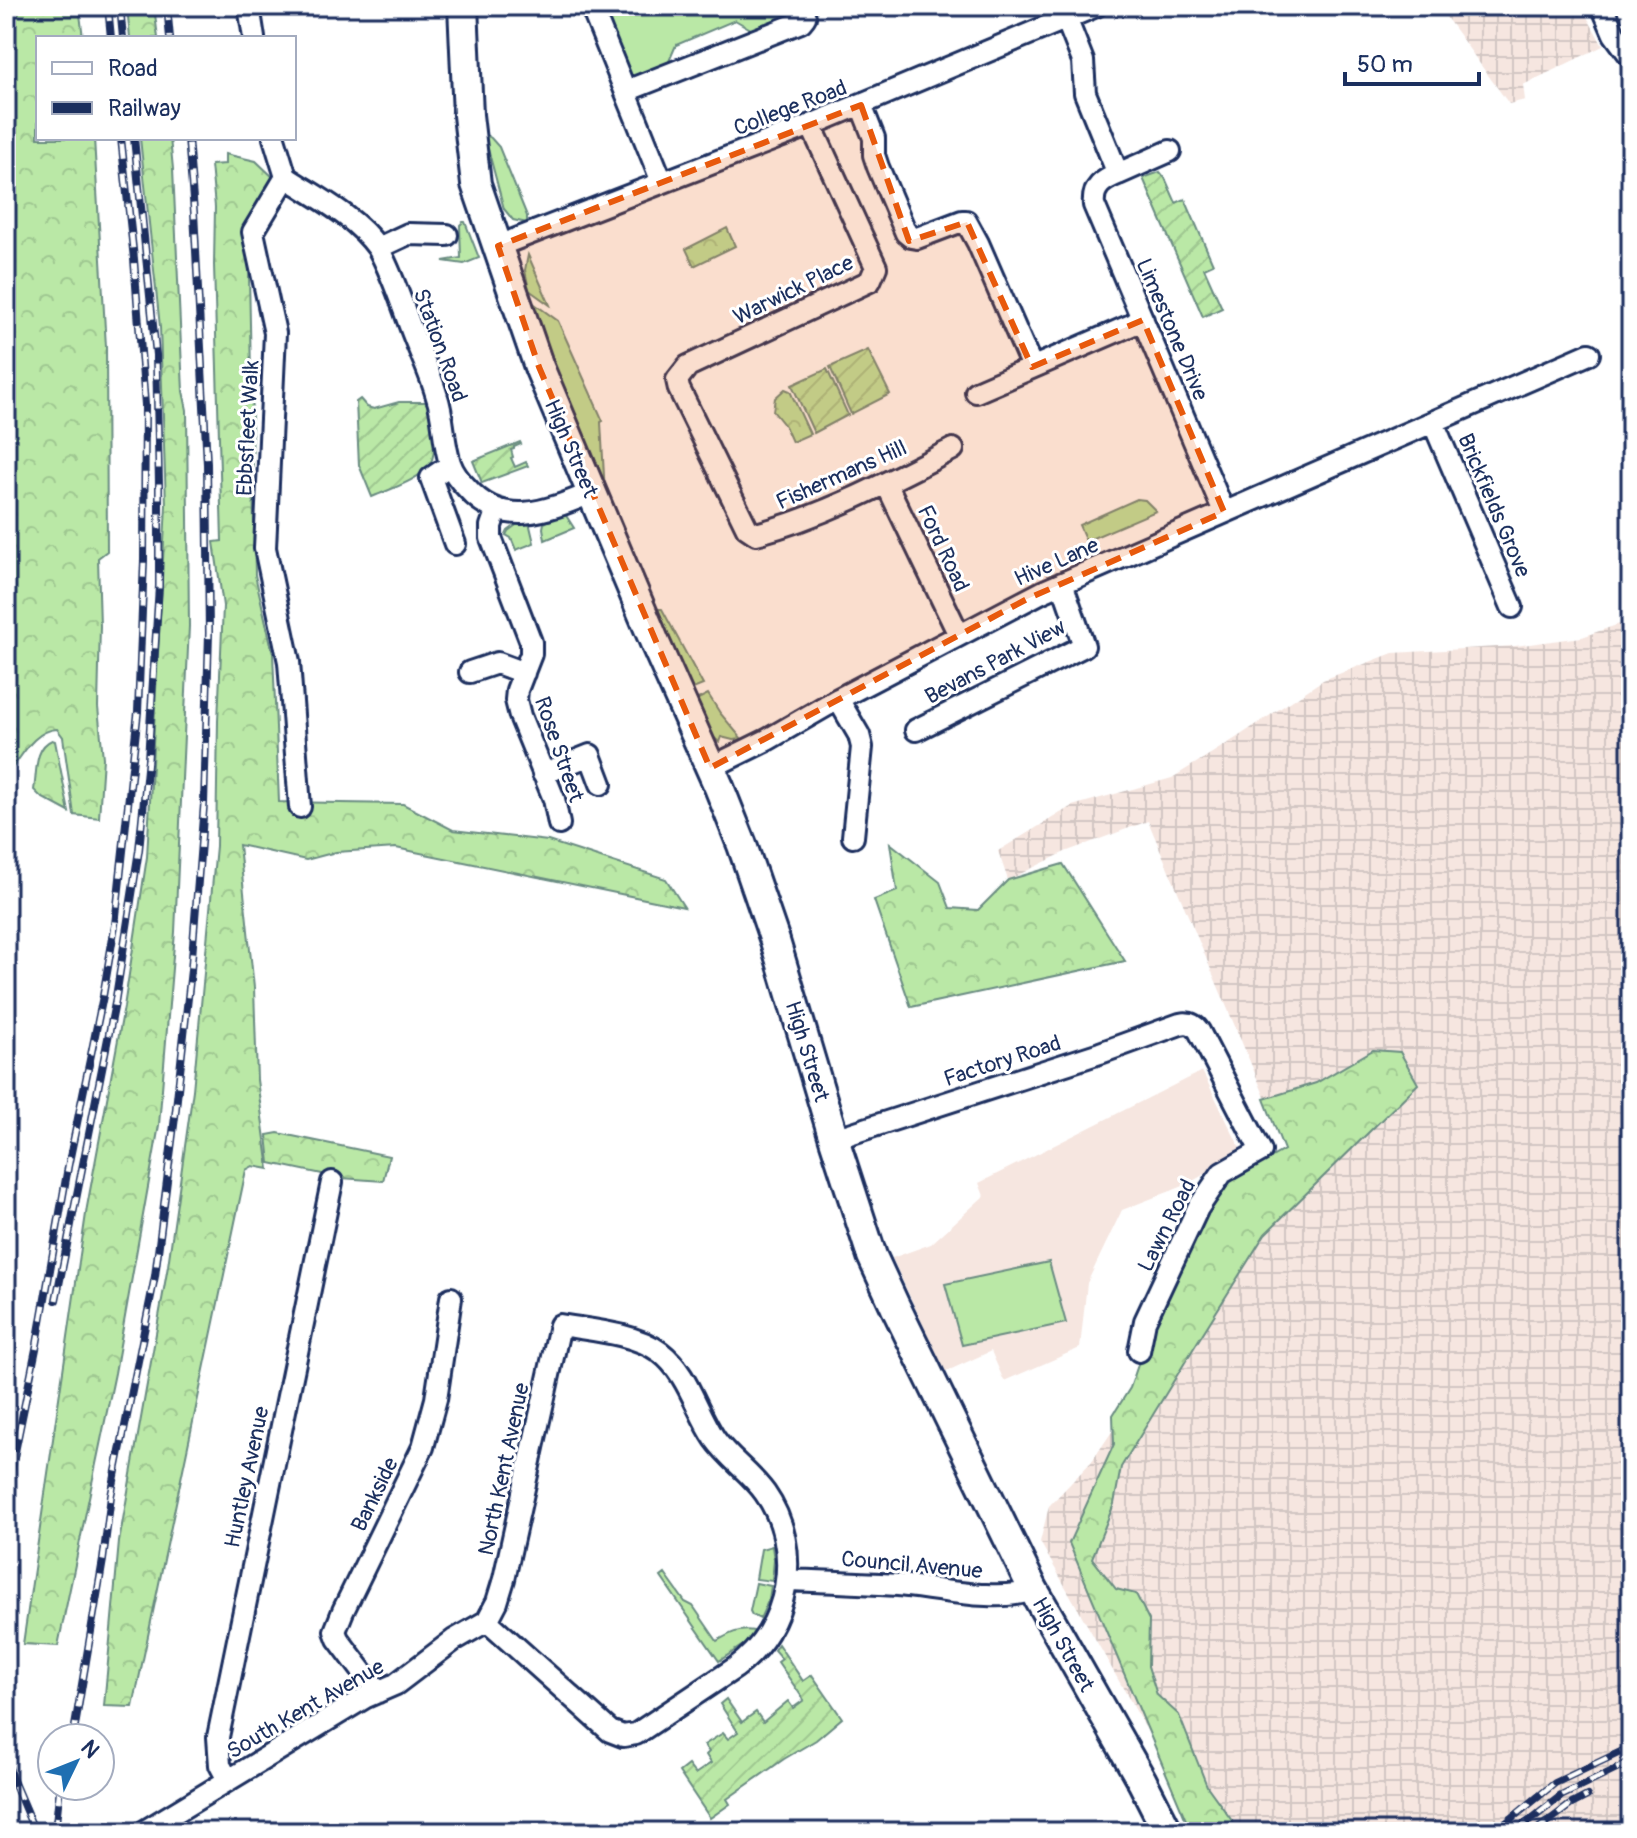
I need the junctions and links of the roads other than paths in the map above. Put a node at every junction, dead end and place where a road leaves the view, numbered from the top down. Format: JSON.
{"nodes":[{"id":1,"x":249,"y":6,"type":"edge"},
{"id":2,"x":463,"y":6,"type":"edge"},
{"id":3,"x":591,"y":6,"type":"edge"},
{"id":4,"x":801,"y":6,"type":"edge"},
{"id":5,"x":1096,"y":6,"type":"edge"},
{"id":6,"x":1602,"y":6,"type":"edge"},
{"id":7,"x":1069,"y":13,"type":"edge"},
{"id":8,"x":254,"y":36,"type":"edge"},
{"id":9,"x":1631,"y":57,"type":"edge"},
{"id":10,"x":626,"y":91,"type":"junction"},
{"id":11,"x":861,"y":105,"type":"junction"},
{"id":12,"x":811,"y":125,"type":"junction"},
{"id":13,"x":275,"y":140,"type":"edge"},
{"id":14,"x":1170,"y":151,"type":"dead end"},
{"id":15,"x":1118,"y":174,"type":"junction"},
{"id":16,"x":286,"y":177,"type":"junction"},
{"id":17,"x":662,"y":182,"type":"junction"},
{"id":18,"x":447,"y":235,"type":"dead end"},
{"id":19,"x":498,"y":246,"type":"junction"},
{"id":20,"x":378,"y":248,"type":"junction"},
{"id":21,"x":1143,"y":320,"type":"junction"},
{"id":22,"x":1589,"y":354,"type":"dead end"},
{"id":23,"x":1032,"y":367,"type":"junction"},
{"id":24,"x":976,"y":392,"type":"dead end"},
{"id":25,"x":1433,"y":422,"type":"junction"},
{"id":26,"x":953,"y":449,"type":"dead end"},
{"id":27,"x":450,"y":465,"type":"junction"},
{"id":28,"x":886,"y":483,"type":"junction"},
{"id":29,"x":591,"y":493,"type":"junction"},
{"id":30,"x":497,"y":509,"type":"junction"},
{"id":31,"x":1224,"y":512,"type":"junction"},
{"id":32,"x":747,"y":528,"type":"joint"},
{"id":33,"x":455,"y":544,"type":"dead end"},
{"id":34,"x":1062,"y":583,"type":"junction"},
{"id":35,"x":1512,"y":607,"type":"dead end"},
{"id":36,"x":959,"y":635,"type":"junction"},
{"id":37,"x":470,"y":672,"type":"dead end"},
{"id":38,"x":524,"y":673,"type":"junction"},
{"id":39,"x":838,"y":699,"type":"junction"},
{"id":40,"x":916,"y":730,"type":"dead end"},
{"id":41,"x":710,"y":768,"type":"junction"},
{"id":42,"x":543,"y":774,"type":"junction"},
{"id":43,"x":601,"y":784,"type":"dead end"},
{"id":44,"x":300,"y":807,"type":"dead end"},
{"id":45,"x":559,"y":824,"type":"dead end"},
{"id":46,"x":853,"y":837,"type":"dead end"},
{"id":47,"x":1184,"y":1023,"type":"joint"},
{"id":48,"x":834,"y":1139,"type":"junction"},
{"id":49,"x":332,"y":1182,"type":"dead end"},
{"id":50,"x":451,"y":1298,"type":"dead end"},
{"id":51,"x":1139,"y":1351,"type":"dead end"},
{"id":52,"x":786,"y":1580,"type":"junction"},
{"id":53,"x":1033,"y":1589,"type":"junction"},
{"id":54,"x":487,"y":1621,"type":"junction"},
{"id":55,"x":378,"y":1692,"type":"junction"},
{"id":56,"x":228,"y":1780,"type":"junction"},
{"id":57,"x":1163,"y":1830,"type":"edge"},
{"id":58,"x":143,"y":1832,"type":"edge"}],
"edges":[{"from":1,"to":8,"type":"street"},
{"from":2,"to":19,"type":"main road","name":"High Street"},
{"from":3,"to":10,"type":"street"},
{"from":4,"to":10,"type":"street"},
{"from":5,"to":7,"type":"street","name":"College Road"},
{"from":6,"to":9,"type":"street"},
{"from":7,"to":11,"type":"street","name":"College Road"},
{"from":7,"to":15,"type":"street"},
{"from":10,"to":17,"type":"street"},
{"from":11,"to":12,"type":"street","name":"College Road"},
{"from":11,"to":23,"type":"street"},
{"from":12,"to":17,"type":"street","name":"College Road"},
{"from":12,"to":32,"type":"street","name":"Warwick Place"},
{"from":13,"to":16,"type":"street"},
{"from":14,"to":15,"type":"street"},
{"from":15,"to":21,"type":"street","name":"Limestone Drive"},
{"from":16,"to":20,"type":"street"},
{"from":16,"to":44,"type":"street","name":"Ebbsfleet Walk"},
{"from":17,"to":19,"type":"street","name":"College Road"},
{"from":18,"to":20,"type":"street"},
{"from":19,"to":29,"type":"main road","name":"High Street"},
{"from":20,"to":27,"type":"street","name":"Station Road"},
{"from":21,"to":23,"type":"street"},
{"from":21,"to":31,"type":"street","name":"Limestone Drive"},
{"from":22,"to":25,"type":"street","name":"Hive Lane"},
{"from":23,"to":24,"type":"street"},
{"from":25,"to":31,"type":"street","name":"Hive Lane"},
{"from":25,"to":35,"type":"street","name":"Brickfields Grove"},
{"from":26,"to":28,"type":"street","name":"Fishermans Hill"},
{"from":27,"to":30,"type":"street","name":"Station Road"},
{"from":27,"to":33,"type":"street"},
{"from":28,"to":32,"type":"street","name":"Fishermans Hill"},
{"from":28,"to":36,"type":"street","name":"Ford Road"},
{"from":29,"to":30,"type":"street"},
{"from":29,"to":41,"type":"main road","name":"High Street"},
{"from":30,"to":38,"type":"street","name":"Rose Street"},
{"from":31,"to":34,"type":"street","name":"Hive Lane"},
{"from":34,"to":36,"type":"street","name":"Hive Lane"},
{"from":34,"to":40,"type":"street","name":"Bevans Park View"},
{"from":36,"to":39,"type":"street","name":"Hive Lane"},
{"from":37,"to":38,"type":"street"},
{"from":38,"to":42,"type":"street","name":"Rose Street"},
{"from":39,"to":41,"type":"street","name":"Hive Lane"},
{"from":39,"to":46,"type":"street"},
{"from":41,"to":48,"type":"main road","name":"High Street"},
{"from":42,"to":43,"type":"street"},
{"from":42,"to":45,"type":"street","name":"Rose Street"},
{"from":47,"to":48,"type":"street","name":"Factory Road"},
{"from":47,"to":51,"type":"street","name":"Lawn Road"},
{"from":48,"to":53,"type":"main road","name":"High Street"},
{"from":49,"to":56,"type":"street","name":"Huntley Avenue"},
{"from":50,"to":55,"type":"street","name":"Bankside"},
{"from":52,"to":53,"type":"street","name":"Council Avenue"},
{"from":52,"to":54,"type":"street"},
{"from":52,"to":54,"type":"street","name":"North Kent Avenue"},
{"from":53,"to":57,"type":"main road","name":"High Street"},
{"from":54,"to":55,"type":"street","name":"South Kent Avenue"},
{"from":55,"to":56,"type":"street","name":"South Kent Avenue"},
{"from":56,"to":58,"type":"street","name":"South Kent Avenue"}]}
